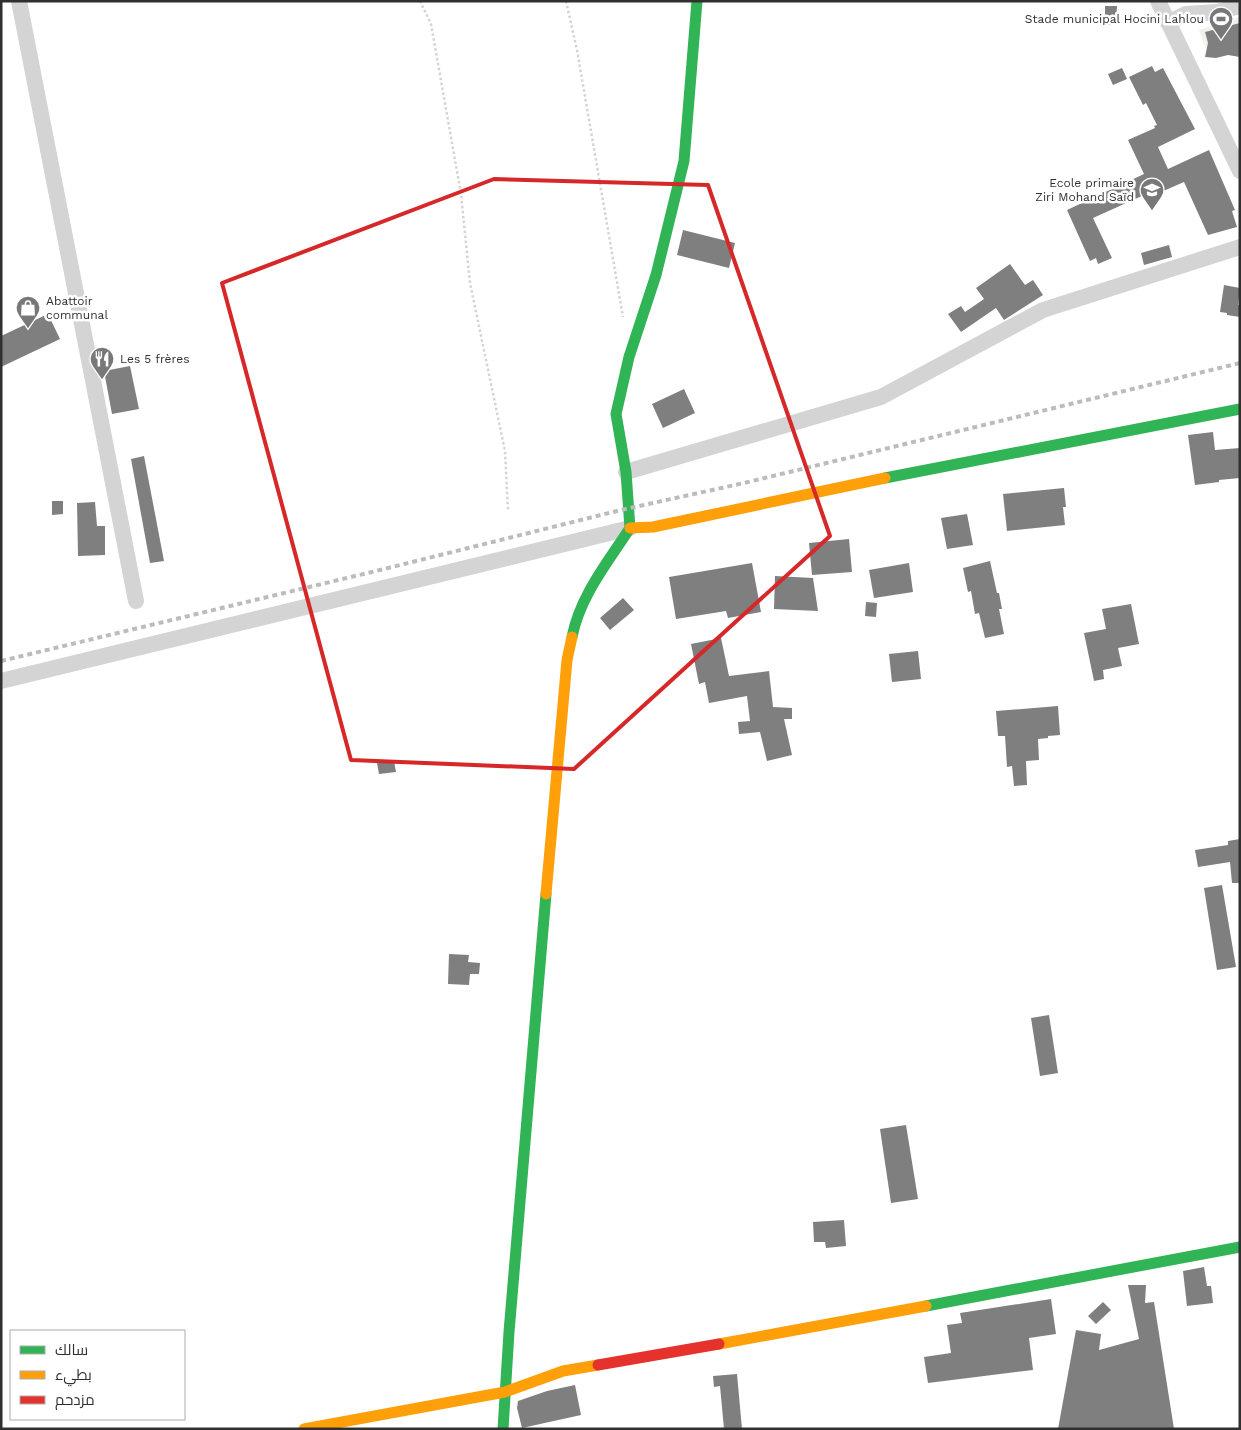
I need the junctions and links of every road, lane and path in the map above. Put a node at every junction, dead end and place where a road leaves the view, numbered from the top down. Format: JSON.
{"nodes":[{"id":1,"x":19,"y":1,"type":"edge"},
{"id":2,"x":420,"y":1,"type":"edge"},
{"id":3,"x":566,"y":1,"type":"edge"},
{"id":4,"x":697,"y":1,"type":"edge"},
{"id":5,"x":1158,"y":1,"type":"edge"},
{"id":6,"x":1240,"y":6,"type":"edge"},
{"id":7,"x":1189,"y":8,"type":"edge"},
{"id":8,"x":1168,"y":23,"type":"junction"},
{"id":9,"x":1240,"y":171,"type":"edge"},
{"id":10,"x":1240,"y":247,"type":"edge"},
{"id":11,"x":634,"y":341,"type":"junction"},
{"id":12,"x":1240,"y":409,"type":"edge"},
{"id":13,"x":626,"y":472,"type":"junction"},
{"id":14,"x":508,"y":510,"type":"dead end"},
{"id":15,"x":630,"y":528,"type":"junction"},
{"id":16,"x":136,"y":601,"type":"dead end"},
{"id":17,"x":1,"y":681,"type":"edge"},
{"id":18,"x":1240,"y":1247,"type":"edge"},
{"id":19,"x":505,"y":1392,"type":"junction"},
{"id":20,"x":304,"y":1429,"type":"edge"},
{"id":21,"x":503,"y":1429,"type":"edge"}],
"edges":[{"from":1,"to":16,"type":"street"},
{"from":2,"to":14,"type":"path"},
{"from":3,"to":11,"type":"path"},
{"from":4,"to":11,"type":"street"},
{"from":5,"to":8,"type":"street"},
{"from":6,"to":7,"type":"street"},
{"from":7,"to":8,"type":"street"},
{"from":8,"to":9,"type":"street"},
{"from":10,"to":13,"type":"street"},
{"from":11,"to":13,"type":"street"},
{"from":12,"to":15,"type":"street"},
{"from":13,"to":15,"type":"street"},
{"from":15,"to":17,"type":"street"},
{"from":15,"to":19,"type":"street"},
{"from":18,"to":19,"type":"street"},
{"from":19,"to":20,"type":"street"},
{"from":19,"to":21,"type":"street"}]}
